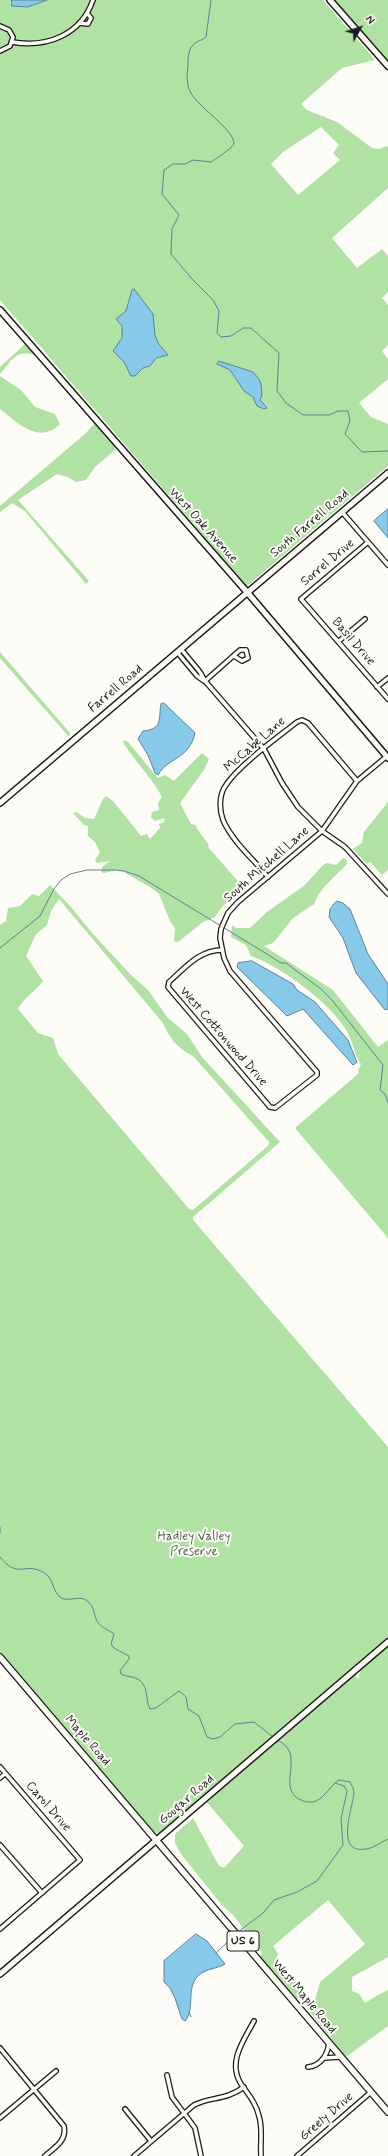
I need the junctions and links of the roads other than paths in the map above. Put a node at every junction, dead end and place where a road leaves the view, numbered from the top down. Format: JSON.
{"nodes":[{"id":1,"x":93,"y":0,"type":"edge"},
{"id":2,"x":330,"y":0,"type":"edge"},
{"id":3,"x":87,"y":12,"type":"junction"},
{"id":4,"x":79,"y":23,"type":"junction"},
{"id":5,"x":0,"y":26,"type":"edge"},
{"id":6,"x":12,"y":42,"type":"junction"},
{"id":7,"x":0,"y":51,"type":"edge"},
{"id":8,"x":388,"y":66,"type":"edge"},
{"id":9,"x":0,"y":310,"type":"edge"},
{"id":10,"x":388,"y":473,"type":"edge"},
{"id":11,"x":342,"y":512,"type":"junction"},
{"id":12,"x":368,"y":543,"type":"junction"},
{"id":13,"x":388,"y":565,"type":"edge"},
{"id":14,"x":247,"y":592,"type":"junction"},
{"id":15,"x":301,"y":599,"type":"joint"},
{"id":16,"x":365,"y":619,"type":"dead end"},
{"id":17,"x":339,"y":641,"type":"junction"},
{"id":18,"x":179,"y":650,"type":"junction"},
{"id":19,"x":234,"y":656,"type":"dead end"},
{"id":20,"x":388,"y":678,"type":"edge"},
{"id":21,"x":205,"y":681,"type":"junction"},
{"id":22,"x":377,"y":686,"type":"junction"},
{"id":23,"x":388,"y":699,"type":"edge"},
{"id":24,"x":264,"y":749,"type":"junction"},
{"id":25,"x":388,"y":757,"type":"edge"},
{"id":26,"x":357,"y":781,"type":"junction"},
{"id":27,"x":0,"y":803,"type":"edge"},
{"id":28,"x":322,"y":831,"type":"junction"},
{"id":29,"x":268,"y":877,"type":"junction"},
{"id":30,"x":388,"y":894,"type":"edge"},
{"id":31,"x":222,"y":950,"type":"junction"},
{"id":32,"x":317,"y":1075,"type":"joint"},
{"id":33,"x":388,"y":1642,"type":"edge"},
{"id":34,"x":0,"y":1657,"type":"edge"},
{"id":35,"x":0,"y":1767,"type":"edge"},
{"id":36,"x":5,"y":1774,"type":"junction"},
{"id":37,"x":0,"y":1778,"type":"edge"},
{"id":38,"x":158,"y":1840,"type":"junction"},
{"id":39,"x":0,"y":1845,"type":"edge"},
{"id":40,"x":42,"y":1893,"type":"junction"},
{"id":41,"x":1,"y":1926,"type":"edge"},
{"id":42,"x":0,"y":1974,"type":"edge"},
{"id":43,"x":254,"y":2020,"type":"dead end"},
{"id":44,"x":329,"y":2042,"type":"junction"},
{"id":45,"x":0,"y":2048,"type":"edge"},
{"id":46,"x":341,"y":2057,"type":"junction"},
{"id":47,"x":324,"y":2058,"type":"junction"},
{"id":48,"x":308,"y":2067,"type":"dead end"},
{"id":49,"x":56,"y":2071,"type":"dead end"},
{"id":50,"x":167,"y":2075,"type":"dead end"},
{"id":51,"x":244,"y":2087,"type":"junction"},
{"id":52,"x":35,"y":2089,"type":"junction"},
{"id":53,"x":371,"y":2092,"type":"junction"},
{"id":54,"x":125,"y":2109,"type":"dead end"},
{"id":55,"x":388,"y":2112,"type":"edge"},
{"id":56,"x":184,"y":2113,"type":"junction"},
{"id":57,"x":0,"y":2118,"type":"edge"},
{"id":58,"x":151,"y":2141,"type":"junction"},
{"id":59,"x":45,"y":2156,"type":"edge"},
{"id":60,"x":134,"y":2156,"type":"edge"},
{"id":61,"x":201,"y":2156,"type":"edge"},
{"id":62,"x":261,"y":2156,"type":"edge"},
{"id":63,"x":297,"y":2156,"type":"edge"}],
"edges":[{"from":1,"to":3,"type":"street"},
{"from":2,"to":8,"type":"street"},
{"from":3,"to":4,"type":"street"},
{"from":3,"to":4,"type":"street"},
{"from":4,"to":6,"type":"street"},
{"from":5,"to":6,"type":"street"},
{"from":6,"to":7,"type":"street"},
{"from":9,"to":14,"type":"street","name":"West Oak Avenue"},
{"from":10,"to":11,"type":"street","name":"South Farrell Road"},
{"from":11,"to":12,"type":"street"},
{"from":11,"to":14,"type":"street","name":"South Farrell Road"},
{"from":12,"to":13,"type":"street"},
{"from":12,"to":15,"type":"street","name":"Sorrel Drive"},
{"from":14,"to":18,"type":"street","name":"Farrell Road"},
{"from":14,"to":25,"type":"street","name":"West Oak Avenue"},
{"from":15,"to":17,"type":"street","name":"Basil Drive"},
{"from":16,"to":17,"type":"street"},
{"from":17,"to":22,"type":"street","name":"Basil Drive"},
{"from":18,"to":21,"type":"street"},
{"from":18,"to":27,"type":"street","name":"Farrell Road"},
{"from":19,"to":21,"type":"street"},
{"from":20,"to":22,"type":"street"},
{"from":21,"to":24,"type":"street"},
{"from":22,"to":23,"type":"street","name":"Basil Drive"},
{"from":24,"to":26,"type":"street","name":"McCabe Lane"},
{"from":24,"to":28,"type":"street"},
{"from":24,"to":29,"type":"street","name":"McCabe Lane"},
{"from":25,"to":26,"type":"street","name":"South Mitchell Lane"},
{"from":26,"to":28,"type":"street","name":"South Mitchell Lane"},
{"from":28,"to":29,"type":"street","name":"South Mitchell Lane"},
{"from":28,"to":30,"type":"street"},
{"from":29,"to":31,"type":"street","name":"South Mitchell Lane"},
{"from":31,"to":32,"type":"street","name":"South Mitchell Lane"},
{"from":31,"to":32,"type":"street","name":"West Cottonwood Drive"},
{"from":33,"to":38,"type":"street","name":"Gougar Road"},
{"from":34,"to":38,"type":"main road","name":"Maple Road","number":"US 6"},
{"from":35,"to":36,"type":"street","name":"Carol Drive"},
{"from":36,"to":37,"type":"street"},
{"from":36,"to":40,"type":"street","name":"Carol Drive"},
{"from":38,"to":42,"type":"street","name":"Gougar Road"},
{"from":38,"to":44,"type":"main road","name":"West Maple Road","number":"US 6"},
{"from":39,"to":40,"type":"street"},
{"from":40,"to":41,"type":"street"},
{"from":43,"to":51,"type":"street"},
{"from":44,"to":46,"type":"main road","name":"West Maple Road","number":"US 6"},
{"from":44,"to":47,"type":"street"},
{"from":45,"to":52,"type":"street"},
{"from":46,"to":47,"type":"street"},
{"from":46,"to":53,"type":"main road","name":"West Maple Road","number":"US 6"},
{"from":47,"to":48,"type":"street"},
{"from":49,"to":52,"type":"street"},
{"from":50,"to":56,"type":"street"},
{"from":51,"to":56,"type":"street"},
{"from":51,"to":62,"type":"street"},
{"from":52,"to":57,"type":"street"},
{"from":52,"to":59,"type":"street"},
{"from":53,"to":55,"type":"main road","name":"West Maple Road","number":"US 6"},
{"from":53,"to":63,"type":"street","name":"Greely Drive"},
{"from":54,"to":58,"type":"street"},
{"from":56,"to":58,"type":"street"},
{"from":56,"to":61,"type":"street"},
{"from":58,"to":60,"type":"street"}]}
